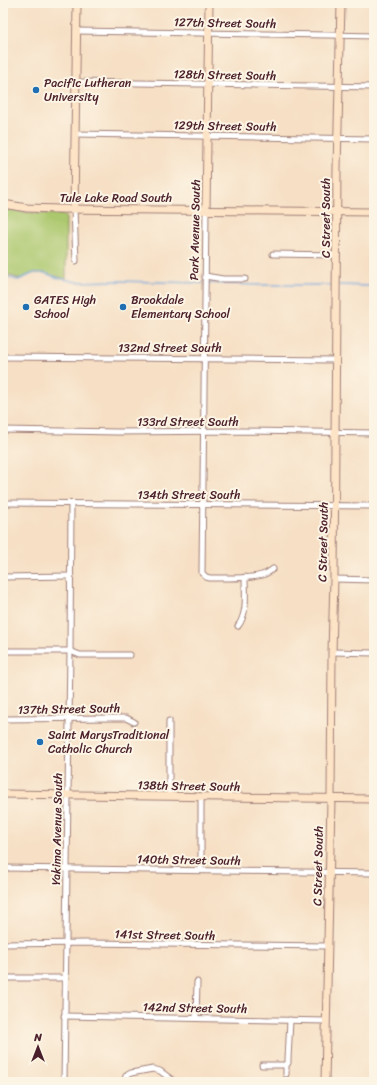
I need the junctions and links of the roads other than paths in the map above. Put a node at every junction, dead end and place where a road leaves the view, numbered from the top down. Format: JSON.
{"nodes":[{"id":1,"x":76,"y":3,"type":"edge"},
{"id":2,"x":209,"y":3,"type":"edge"},
{"id":3,"x":340,"y":3,"type":"edge"},
{"id":4,"x":76,"y":31,"type":"junction"},
{"id":5,"x":208,"y":32,"type":"junction"},
{"id":6,"x":340,"y":35,"type":"junction"},
{"id":7,"x":374,"y":36,"type":"edge"},
{"id":8,"x":76,"y":82,"type":"junction"},
{"id":9,"x":208,"y":84,"type":"junction"},
{"id":10,"x":339,"y":87,"type":"junction"},
{"id":11,"x":374,"y":87,"type":"edge"},
{"id":12,"x":75,"y":134,"type":"junction"},
{"id":13,"x":207,"y":136,"type":"junction"},
{"id":14,"x":338,"y":138,"type":"junction"},
{"id":15,"x":374,"y":139,"type":"edge"},
{"id":16,"x":3,"y":204,"type":"edge"},
{"id":17,"x":74,"y":209,"type":"junction"},
{"id":18,"x":206,"y":210,"type":"junction"},
{"id":19,"x":337,"y":211,"type":"junction"},
{"id":20,"x":374,"y":212,"type":"edge"},
{"id":21,"x":273,"y":254,"type":"dead end"},
{"id":22,"x":337,"y":255,"type":"junction"},
{"id":23,"x":76,"y":261,"type":"dead end"},
{"id":24,"x":205,"y":276,"type":"junction"},
{"id":25,"x":245,"y":279,"type":"dead end"},
{"id":26,"x":3,"y":357,"type":"edge"},
{"id":27,"x":204,"y":359,"type":"junction"},
{"id":28,"x":336,"y":360,"type":"junction"},
{"id":29,"x":3,"y":430,"type":"edge"},
{"id":30,"x":204,"y":432,"type":"junction"},
{"id":31,"x":335,"y":433,"type":"junction"},
{"id":32,"x":374,"y":433,"type":"edge"},
{"id":33,"x":3,"y":503,"type":"edge"},
{"id":34,"x":71,"y":504,"type":"junction"},
{"id":35,"x":203,"y":505,"type":"junction"},
{"id":36,"x":335,"y":506,"type":"junction"},
{"id":37,"x":374,"y":506,"type":"edge"},
{"id":38,"x":273,"y":569,"type":"dead end"},
{"id":39,"x":71,"y":576,"type":"junction"},
{"id":40,"x":3,"y":577,"type":"edge"},
{"id":41,"x":244,"y":577,"type":"junction"},
{"id":42,"x":334,"y":579,"type":"junction"},
{"id":43,"x":374,"y":580,"type":"edge"},
{"id":44,"x":238,"y":626,"type":"dead end"},
{"id":45,"x":3,"y":651,"type":"edge"},
{"id":46,"x":70,"y":652,"type":"junction"},
{"id":47,"x":332,"y":652,"type":"junction"},
{"id":48,"x":374,"y":653,"type":"edge"},
{"id":49,"x":130,"y":655,"type":"dead end"},
{"id":50,"x":3,"y":719,"type":"edge"},
{"id":51,"x":69,"y":719,"type":"junction"},
{"id":52,"x":169,"y":721,"type":"dead end"},
{"id":53,"x":134,"y":722,"type":"dead end"},
{"id":54,"x":3,"y":794,"type":"edge"},
{"id":55,"x":69,"y":795,"type":"junction"},
{"id":56,"x":169,"y":796,"type":"junction"},
{"id":57,"x":201,"y":797,"type":"junction"},
{"id":58,"x":331,"y":799,"type":"junction"},
{"id":59,"x":374,"y":799,"type":"edge"},
{"id":60,"x":3,"y":868,"type":"edge"},
{"id":61,"x":68,"y":869,"type":"junction"},
{"id":62,"x":201,"y":870,"type":"junction"},
{"id":63,"x":329,"y":873,"type":"junction"},
{"id":64,"x":374,"y":873,"type":"edge"},
{"id":65,"x":66,"y":943,"type":"junction"},
{"id":66,"x":3,"y":944,"type":"edge"},
{"id":67,"x":328,"y":946,"type":"junction"},
{"id":68,"x":3,"y":978,"type":"edge"},
{"id":69,"x":66,"y":978,"type":"junction"},
{"id":70,"x":197,"y":982,"type":"dead end"},
{"id":71,"x":64,"y":1016,"type":"junction"},
{"id":72,"x":196,"y":1018,"type":"junction"},
{"id":73,"x":290,"y":1020,"type":"junction"},
{"id":74,"x":326,"y":1021,"type":"junction"},
{"id":75,"x":262,"y":1065,"type":"dead end"},
{"id":76,"x":286,"y":1065,"type":"junction"},
{"id":77,"x":286,"y":1074,"type":"dead end"},
{"id":78,"x":64,"y":1082,"type":"edge"},
{"id":79,"x":124,"y":1082,"type":"edge"},
{"id":80,"x":175,"y":1082,"type":"edge"},
{"id":81,"x":326,"y":1082,"type":"edge"}],
"edges":[{"from":1,"to":4,"type":"street"},
{"from":2,"to":5,"type":"street","name":"Park Avenue South"},
{"from":3,"to":6,"type":"street","name":"C Street South"},
{"from":4,"to":5,"type":"street","name":"127th Street South"},
{"from":4,"to":8,"type":"street"},
{"from":5,"to":6,"type":"street","name":"127th Street South"},
{"from":5,"to":9,"type":"street","name":"Park Avenue South"},
{"from":6,"to":7,"type":"street","name":"127th Street South"},
{"from":6,"to":10,"type":"street","name":"C Street South"},
{"from":8,"to":9,"type":"street","name":"128th Street South"},
{"from":8,"to":12,"type":"street"},
{"from":9,"to":10,"type":"street","name":"128th Street South"},
{"from":9,"to":13,"type":"street","name":"Park Avenue South"},
{"from":10,"to":11,"type":"street","name":"128th Street South"},
{"from":10,"to":14,"type":"street","name":"C Street South"},
{"from":12,"to":13,"type":"street","name":"129th Street South"},
{"from":12,"to":17,"type":"street"},
{"from":13,"to":14,"type":"street","name":"129th Street South"},
{"from":13,"to":18,"type":"street","name":"Park Avenue South"},
{"from":14,"to":15,"type":"street","name":"129th Street South"},
{"from":14,"to":19,"type":"street","name":"C Street South"},
{"from":16,"to":17,"type":"street","name":"Tule Lake Road South"},
{"from":17,"to":18,"type":"street","name":"Tule Lake Road South"},
{"from":17,"to":23,"type":"street"},
{"from":18,"to":19,"type":"street","name":"Tule Lake Road South"},
{"from":18,"to":24,"type":"street","name":"Park Avenue South"},
{"from":19,"to":20,"type":"street","name":"Tule Lake Road South"},
{"from":19,"to":22,"type":"street","name":"C Street South"},
{"from":21,"to":22,"type":"street"},
{"from":22,"to":28,"type":"street","name":"C Street South"},
{"from":24,"to":25,"type":"street"},
{"from":24,"to":27,"type":"street","name":"Park Avenue South"},
{"from":26,"to":27,"type":"street","name":"132nd Street South"},
{"from":27,"to":28,"type":"street","name":"132nd Street South"},
{"from":27,"to":30,"type":"street","name":"Park Avenue South"},
{"from":28,"to":31,"type":"street","name":"C Street South"},
{"from":29,"to":30,"type":"street","name":"133rd Street South"},
{"from":30,"to":31,"type":"street","name":"133rd Street South"},
{"from":30,"to":35,"type":"street","name":"Park Avenue South"},
{"from":31,"to":32,"type":"street","name":"133rd Street South"},
{"from":31,"to":36,"type":"street","name":"C Street South"},
{"from":33,"to":34,"type":"street","name":"134th Street South"},
{"from":34,"to":35,"type":"street","name":"134th Street South"},
{"from":34,"to":39,"type":"street","name":"Yakima Avenue South"},
{"from":35,"to":36,"type":"street","name":"134th Street South"},
{"from":35,"to":41,"type":"street","name":"Park Avenue South"},
{"from":36,"to":37,"type":"street","name":"134th Street South"},
{"from":36,"to":42,"type":"street","name":"C Street South"},
{"from":38,"to":41,"type":"street"},
{"from":39,"to":40,"type":"street"},
{"from":39,"to":46,"type":"street","name":"Yakima Avenue South"},
{"from":41,"to":44,"type":"street"},
{"from":42,"to":43,"type":"street"},
{"from":42,"to":47,"type":"street","name":"C Street South"},
{"from":45,"to":46,"type":"street"},
{"from":46,"to":49,"type":"street"},
{"from":46,"to":51,"type":"street","name":"Yakima Avenue South"},
{"from":47,"to":48,"type":"street"},
{"from":47,"to":58,"type":"street","name":"C Street South"},
{"from":50,"to":51,"type":"street","name":"137th Street South"},
{"from":51,"to":53,"type":"street","name":"137th Street South"},
{"from":51,"to":55,"type":"street","name":"Yakima Avenue South"},
{"from":52,"to":56,"type":"street"},
{"from":54,"to":55,"type":"street","name":"138th Street South"},
{"from":55,"to":56,"type":"street","name":"138th Street South"},
{"from":55,"to":61,"type":"street","name":"Yakima Avenue South"},
{"from":56,"to":57,"type":"street","name":"138th Street South"},
{"from":57,"to":58,"type":"street","name":"138th Street South"},
{"from":57,"to":62,"type":"street"},
{"from":58,"to":59,"type":"street","name":"138th Street South"},
{"from":58,"to":63,"type":"street","name":"C Street South"},
{"from":60,"to":61,"type":"street","name":"140th Street South"},
{"from":61,"to":62,"type":"street","name":"140th Street South"},
{"from":61,"to":65,"type":"street","name":"Yakima Avenue South"},
{"from":62,"to":63,"type":"street","name":"140th Street South"},
{"from":63,"to":64,"type":"street","name":"140th Street South"},
{"from":63,"to":67,"type":"street","name":"C Street South"},
{"from":65,"to":66,"type":"street","name":"141st Street South"},
{"from":65,"to":67,"type":"street","name":"141st Street South"},
{"from":65,"to":69,"type":"street","name":"Yakima Avenue South"},
{"from":67,"to":74,"type":"street","name":"C Street South"},
{"from":68,"to":69,"type":"street"},
{"from":69,"to":71,"type":"street","name":"Yakima Avenue South"},
{"from":70,"to":72,"type":"street"},
{"from":71,"to":72,"type":"street","name":"142nd Street South"},
{"from":71,"to":78,"type":"street","name":"Yakima Avenue South"},
{"from":72,"to":73,"type":"street","name":"142nd Street South"},
{"from":73,"to":74,"type":"street","name":"142nd Street South"},
{"from":73,"to":76,"type":"street"},
{"from":74,"to":81,"type":"street","name":"C Street South"},
{"from":75,"to":76,"type":"street"},
{"from":76,"to":77,"type":"street"},
{"from":79,"to":80,"type":"street"}]}
